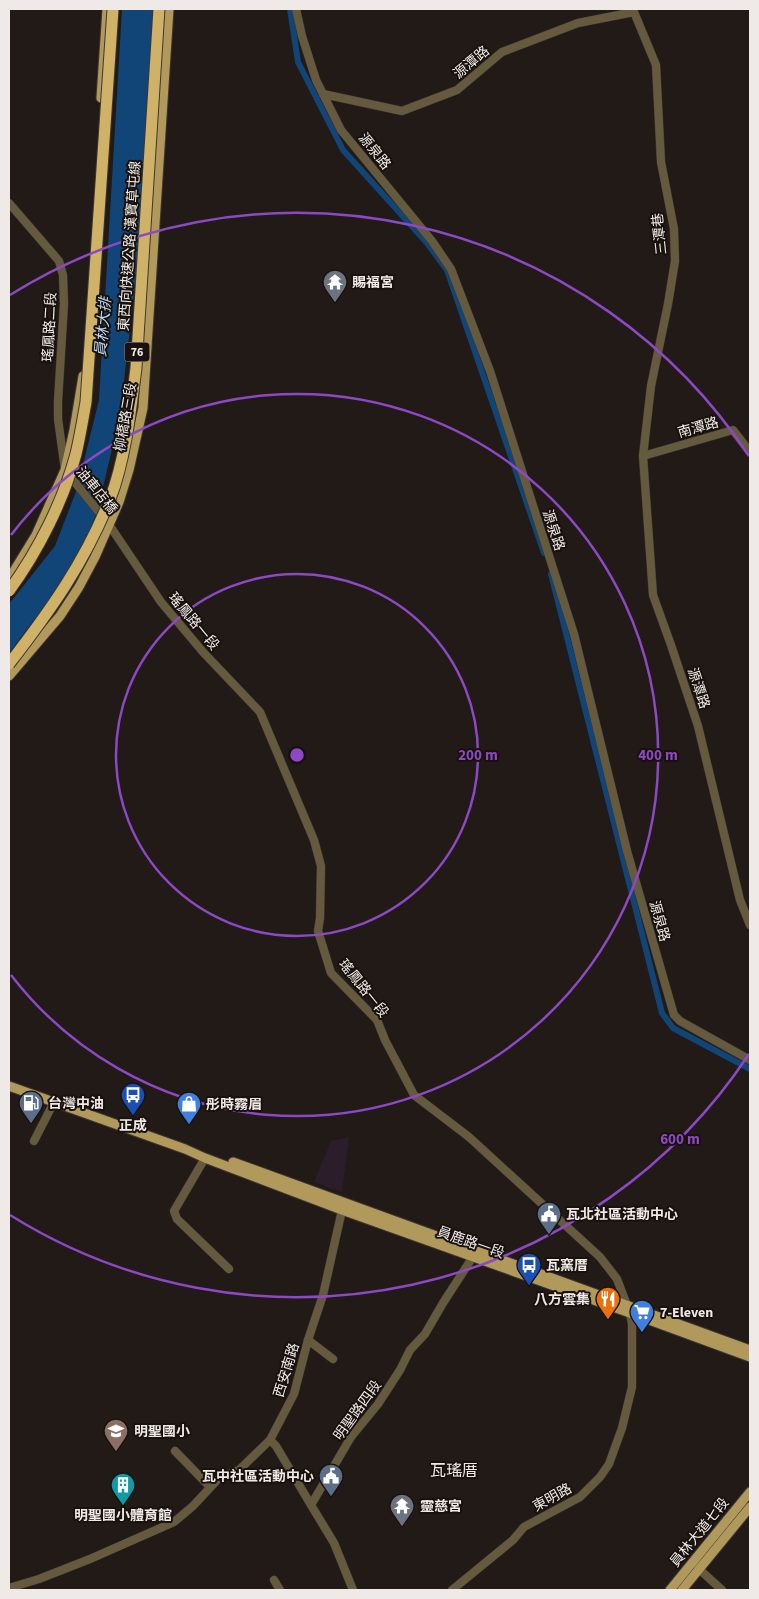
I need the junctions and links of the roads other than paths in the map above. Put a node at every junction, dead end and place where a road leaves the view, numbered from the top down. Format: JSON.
{"nodes":[{"id":1,"x":107,"y":9,"type":"edge"},
{"id":2,"x":114,"y":9,"type":"edge"},
{"id":3,"x":159,"y":9,"type":"edge"},
{"id":4,"x":169,"y":9,"type":"edge"},
{"id":5,"x":296,"y":9,"type":"edge"},
{"id":6,"x":634,"y":12,"type":"joint"},
{"id":7,"x":323,"y":94,"type":"junction"},
{"id":8,"x":9,"y":203,"type":"edge"},
{"id":9,"x":750,"y":452,"type":"edge"},
{"id":10,"x":643,"y":456,"type":"junction"},
{"id":11,"x":65,"y":470,"type":"junction"},
{"id":12,"x":110,"y":526,"type":"junction"},
{"id":13,"x":9,"y":579,"type":"edge"},
{"id":14,"x":9,"y":591,"type":"edge"},
{"id":15,"x":9,"y":664,"type":"edge"},
{"id":16,"x":9,"y":676,"type":"edge"},
{"id":17,"x":750,"y":925,"type":"edge"},
{"id":18,"x":750,"y":1060,"type":"edge"},
{"id":19,"x":9,"y":1086,"type":"edge"},
{"id":20,"x":54,"y":1102,"type":"junction"},
{"id":21,"x":34,"y":1141,"type":"dead end"},
{"id":22,"x":185,"y":1149,"type":"junction"},
{"id":23,"x":205,"y":1158,"type":"junction"},
{"id":24,"x":342,"y":1210,"type":"junction"},
{"id":25,"x":475,"y":1254,"type":"junction"},
{"id":26,"x":229,"y":1269,"type":"dead end"},
{"id":27,"x":626,"y":1304,"type":"junction"},
{"id":28,"x":630,"y":1313,"type":"junction"},
{"id":29,"x":308,"y":1340,"type":"junction"},
{"id":30,"x":750,"y":1350,"type":"edge"},
{"id":31,"x":750,"y":1358,"type":"edge"},
{"id":32,"x":334,"y":1360,"type":"dead end"},
{"id":33,"x":270,"y":1440,"type":"junction"},
{"id":34,"x":175,"y":1451,"type":"dead end"},
{"id":35,"x":210,"y":1487,"type":"junction"},
{"id":36,"x":750,"y":1492,"type":"edge"},
{"id":37,"x":311,"y":1505,"type":"junction"},
{"id":38,"x":750,"y":1507,"type":"edge"},
{"id":39,"x":695,"y":1560,"type":"junction"},
{"id":40,"x":699,"y":1569,"type":"junction"},
{"id":41,"x":274,"y":1580,"type":"dead end"},
{"id":42,"x":9,"y":1588,"type":"edge"},
{"id":43,"x":280,"y":1590,"type":"edge"},
{"id":44,"x":353,"y":1590,"type":"edge"},
{"id":45,"x":452,"y":1590,"type":"edge"},
{"id":46,"x":670,"y":1590,"type":"edge"},
{"id":47,"x":682,"y":1590,"type":"edge"},
{"id":48,"x":722,"y":1590,"type":"edge"}],
"edges":[{"from":1,"to":11,"type":"main road"},
{"from":2,"to":14,"type":"highway","bridge":true},
{"from":3,"to":15,"type":"highway","name":"東西向快速公路 漢寶草屯線","number":"76","bridge":true},
{"from":4,"to":12,"type":"main road","name":"柳橋路三段"},
{"from":5,"to":7,"type":"street","name":"源泉路"},
{"from":6,"to":7,"type":"street","name":"源潭路"},
{"from":6,"to":10,"type":"street","name":"三潭巷"},
{"from":7,"to":18,"type":"street","name":"源泉路"},
{"from":8,"to":11,"type":"street","name":"瑤鳳路二段"},
{"from":9,"to":10,"type":"street","name":"南潭路"},
{"from":10,"to":17,"type":"street","name":"源潭路"},
{"from":11,"to":12,"type":"street","name":"油車店橋"},
{"from":11,"to":13,"type":"main road"},
{"from":12,"to":16,"type":"main road","name":"柳橋路三段"},
{"from":12,"to":27,"type":"street","name":"瑤鳳路一段"},
{"from":19,"to":20,"type":"main road","name":"員鹿路一段"},
{"from":20,"to":21,"type":"street"},
{"from":20,"to":22,"type":"main road","name":"員鹿路一段"},
{"from":22,"to":23,"type":"main road","name":"員鹿路一段"},
{"from":22,"to":25,"type":"main road","name":"員鹿路一段"},
{"from":23,"to":24,"type":"main road","name":"員鹿路一段"},
{"from":23,"to":26,"type":"street"},
{"from":24,"to":25,"type":"main road","name":"員鹿路一段"},
{"from":24,"to":29,"type":"street","name":"西安南路"},
{"from":25,"to":27,"type":"main road","name":"員鹿路一段"},
{"from":25,"to":28,"type":"main road","name":"員鹿路一段"},
{"from":25,"to":37,"type":"street","name":"明聖路四段"},
{"from":27,"to":28,"type":"street","name":"瑤鳳路一段"},
{"from":27,"to":30,"type":"main road","name":"員鹿路一段"},
{"from":28,"to":31,"type":"main road","name":"員鹿路一段"},
{"from":28,"to":45,"type":"street","name":"東明路"},
{"from":29,"to":32,"type":"street"},
{"from":29,"to":33,"type":"street","name":"西安南路"},
{"from":33,"to":35,"type":"street","name":"西安南路"},
{"from":33,"to":37,"type":"street"},
{"from":34,"to":35,"type":"street"},
{"from":35,"to":42,"type":"street","name":"西安南路"},
{"from":36,"to":39,"type":"main road","name":"員林大道七段"},
{"from":37,"to":44,"type":"street"},
{"from":38,"to":40,"type":"main road","name":"員林大道七段"},
{"from":39,"to":40,"type":"street"},
{"from":39,"to":46,"type":"main road","name":"員林大道七段"},
{"from":40,"to":47,"type":"main road","name":"員林大道七段"},
{"from":40,"to":48,"type":"street"},
{"from":41,"to":43,"type":"street"}]}
